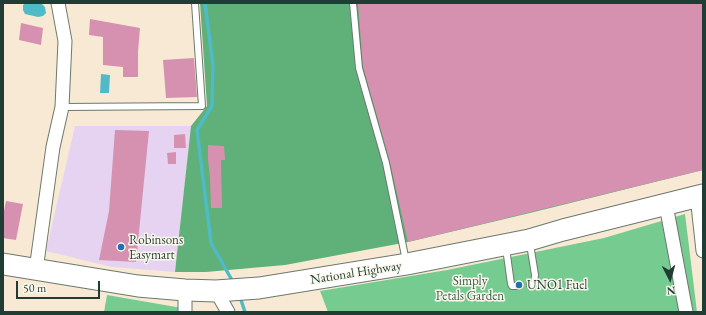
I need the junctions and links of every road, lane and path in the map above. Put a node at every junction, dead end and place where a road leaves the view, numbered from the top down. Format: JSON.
{"nodes":[{"id":1,"x":58,"y":3,"type":"edge"},
{"id":2,"x":195,"y":3,"type":"edge"},
{"id":3,"x":353,"y":3,"type":"edge"},
{"id":4,"x":62,"y":107,"type":"junction"},
{"id":5,"x":700,"y":195,"type":"edge"},
{"id":6,"x":666,"y":204,"type":"junction"},
{"id":7,"x":529,"y":240,"type":"junction"},
{"id":8,"x":505,"y":245,"type":"junction"},
{"id":9,"x":703,"y":251,"type":"edge"},
{"id":10,"x":3,"y":264,"type":"edge"},
{"id":11,"x":407,"y":264,"type":"junction"},
{"id":12,"x":36,"y":270,"type":"junction"},
{"id":13,"x":530,"y":285,"type":"dead end"},
{"id":14,"x":518,"y":286,"type":"dead end"},
{"id":15,"x":185,"y":290,"type":"junction"},
{"id":16,"x":223,"y":291,"type":"junction"},
{"id":17,"x":185,"y":312,"type":"edge"},
{"id":18,"x":228,"y":312,"type":"edge"},
{"id":19,"x":686,"y":312,"type":"edge"}],
"edges":[{"from":1,"to":4,"type":"street"},
{"from":2,"to":4,"type":"lane"},
{"from":3,"to":11,"type":"lane"},
{"from":4,"to":12,"type":"street"},
{"from":5,"to":6,"type":"main road","name":"National Highway"},
{"from":5,"to":9,"type":"street"},
{"from":6,"to":7,"type":"main road","name":"National Highway"},
{"from":6,"to":19,"type":"street"},
{"from":7,"to":8,"type":"main road","name":"National Highway"},
{"from":7,"to":13,"type":"lane"},
{"from":8,"to":11,"type":"main road","name":"National Highway"},
{"from":8,"to":14,"type":"lane"},
{"from":10,"to":12,"type":"main road","name":"National Highway"},
{"from":11,"to":16,"type":"main road","name":"National Highway"},
{"from":12,"to":15,"type":"main road","name":"National Highway"},
{"from":15,"to":16,"type":"main road","name":"National Highway"},
{"from":15,"to":17,"type":"street"},
{"from":16,"to":18,"type":"street"}]}
